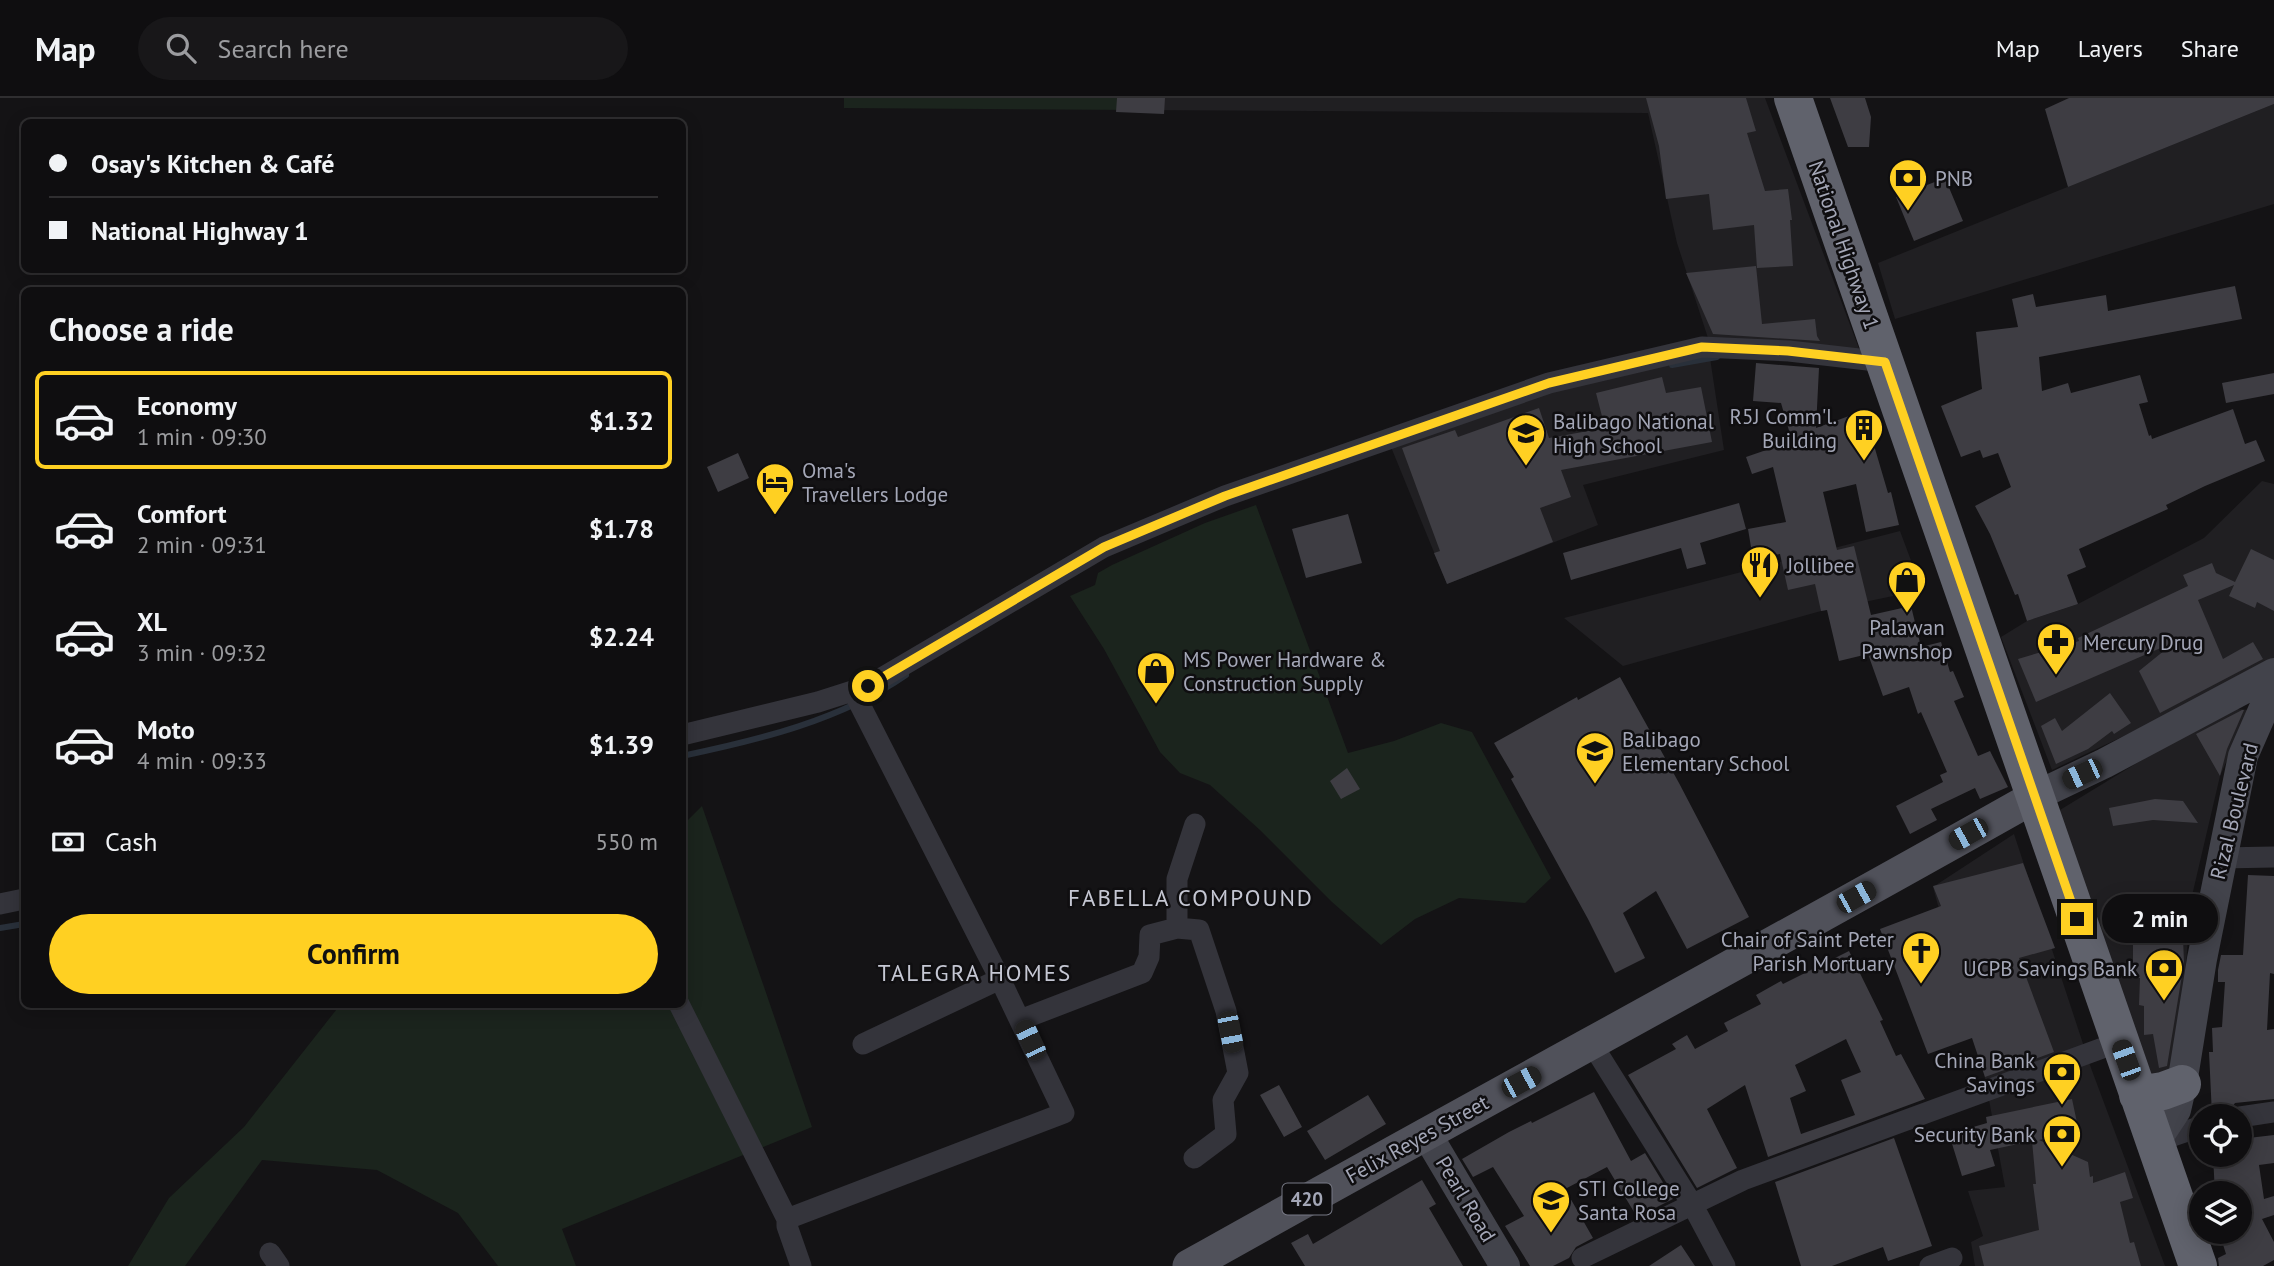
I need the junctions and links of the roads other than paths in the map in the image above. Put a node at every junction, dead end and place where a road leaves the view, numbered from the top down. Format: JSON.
{"nodes":[{"id":1,"x":1793,"y":98,"type":"edge"},
{"id":2,"x":1885,"y":362,"type":"junction"},
{"id":3,"x":2274,"y":673,"type":"edge"},
{"id":4,"x":2274,"y":684,"type":"edge"},
{"id":5,"x":857,"y":699,"type":"junction"},
{"id":6,"x":686,"y":734,"type":"edge"},
{"id":7,"x":2036,"y":796,"type":"junction"},
{"id":8,"x":1195,"y":824,"type":"dead end"},
{"id":9,"x":2274,"y":857,"type":"edge"},
{"id":10,"x":2221,"y":858,"type":"junction"},
{"id":11,"x":21,"y":900,"type":"edge"},
{"id":12,"x":0,"y":904,"type":"edge"},
{"id":13,"x":1177,"y":928,"type":"junction"},
{"id":14,"x":1000,"y":979,"type":"junction"},
{"id":15,"x":681,"y":1008,"type":"edge"},
{"id":16,"x":1020,"y":1020,"type":"junction"},
{"id":17,"x":2119,"y":1042,"type":"junction"},
{"id":18,"x":863,"y":1044,"type":"dead end"},
{"id":19,"x":1592,"y":1044,"type":"junction"},
{"id":20,"x":2182,"y":1084,"type":"junction"},
{"id":21,"x":2138,"y":1095,"type":"junction"},
{"id":22,"x":2274,"y":1112,"type":"edge"},
{"id":23,"x":2252,"y":1115,"type":"edge"},
{"id":24,"x":2189,"y":1130,"type":"edge"},
{"id":25,"x":1426,"y":1133,"type":"junction"},
{"id":26,"x":2155,"y":1142,"type":"junction"},
{"id":27,"x":1194,"y":1158,"type":"dead end"},
{"id":28,"x":1692,"y":1204,"type":"junction"},
{"id":29,"x":788,"y":1219,"type":"junction"},
{"id":30,"x":1581,"y":1258,"type":"dead end"},
{"id":31,"x":1952,"y":1258,"type":"dead end"},
{"id":32,"x":801,"y":1266,"type":"edge"},
{"id":33,"x":1189,"y":1266,"type":"edge"},
{"id":34,"x":1505,"y":1266,"type":"edge"},
{"id":35,"x":1725,"y":1266,"type":"edge"},
{"id":36,"x":1930,"y":1266,"type":"edge"},
{"id":37,"x":2198,"y":1266,"type":"edge"}],
"edges":[{"from":1,"to":2,"type":"highway","name":"National Highway 1"},
{"from":2,"to":5,"type":"street"},
{"from":2,"to":7,"type":"highway","name":"National Highway 1"},
{"from":3,"to":7,"type":"main road","name":"Felix Reyes Street"},
{"from":4,"to":10,"type":"main road","name":"Rizal Boulevard"},
{"from":5,"to":6,"type":"street"},
{"from":5,"to":14,"type":"street"},
{"from":7,"to":17,"type":"highway","name":"National Highway 1"},
{"from":7,"to":19,"type":"main road","name":"Felix Reyes Street","number":"420"},
{"from":8,"to":13,"type":"street"},
{"from":9,"to":10,"type":"street"},
{"from":10,"to":20,"type":"main road","name":"Rizal Boulevard"},
{"from":11,"to":12,"type":"street"},
{"from":13,"to":16,"type":"street"},
{"from":13,"to":27,"type":"street"},
{"from":14,"to":16,"type":"street"},
{"from":14,"to":18,"type":"street"},
{"from":15,"to":29,"type":"street"},
{"from":16,"to":29,"type":"street"},
{"from":17,"to":21,"type":"highway","name":"National Highway 1"},
{"from":17,"to":28,"type":"street"},
{"from":19,"to":25,"type":"main road","name":"Felix Reyes Street","number":"420"},
{"from":19,"to":28,"type":"street"},
{"from":20,"to":21,"type":"highway"},
{"from":20,"to":26,"type":"main road","name":"Rizal Boulevard"},
{"from":21,"to":26,"type":"highway","name":"National Highway 1"},
{"from":22,"to":23,"type":"street"},
{"from":24,"to":26,"type":"street"},
{"from":25,"to":33,"type":"main road","name":"Felix Reyes Street","number":"420"},
{"from":25,"to":34,"type":"main road","name":"Pearl Road"},
{"from":26,"to":37,"type":"highway","name":"National Highway 1"},
{"from":28,"to":30,"type":"street"},
{"from":28,"to":35,"type":"street"},
{"from":29,"to":32,"type":"street"},
{"from":31,"to":36,"type":"street"}]}
